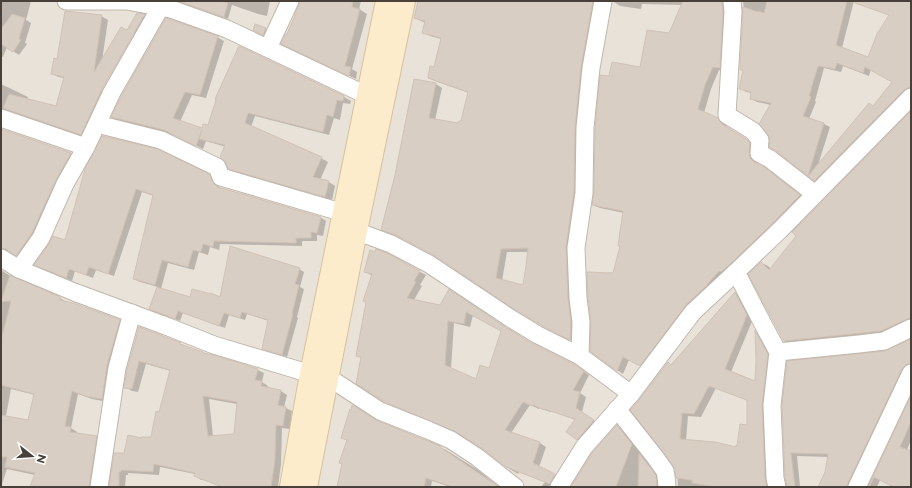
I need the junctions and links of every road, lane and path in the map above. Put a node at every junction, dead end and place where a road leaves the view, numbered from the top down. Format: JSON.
{"nodes":[{"id":1,"x":66,"y":1,"type":"edge"},
{"id":2,"x":290,"y":1,"type":"edge"},
{"id":3,"x":387,"y":1,"type":"edge"},
{"id":4,"x":404,"y":1,"type":"edge"},
{"id":5,"x":603,"y":1,"type":"edge"},
{"id":6,"x":732,"y":1,"type":"edge"},
{"id":7,"x":169,"y":6,"type":"edge"},
{"id":8,"x":268,"y":48,"type":"junction"},
{"id":9,"x":368,"y":96,"type":"junction"},
{"id":10,"x":911,"y":97,"type":"edge"},
{"id":11,"x":1,"y":118,"type":"edge"},
{"id":12,"x":97,"y":124,"type":"junction"},
{"id":13,"x":86,"y":147,"type":"junction"},
{"id":14,"x":815,"y":194,"type":"junction"},
{"id":15,"x":344,"y":213,"type":"junction"},
{"id":16,"x":356,"y":231,"type":"junction"},
{"id":17,"x":1,"y":258,"type":"edge"},
{"id":18,"x":19,"y":269,"type":"junction"},
{"id":19,"x":736,"y":272,"type":"junction"},
{"id":20,"x":132,"y":313,"type":"junction"},
{"id":21,"x":911,"y":328,"type":"edge"},
{"id":22,"x":778,"y":352,"type":"junction"},
{"id":23,"x":580,"y":356,"type":"junction"},
{"id":24,"x":911,"y":373,"type":"edge"},
{"id":25,"x":320,"y":375,"type":"junction"},
{"id":26,"x":631,"y":394,"type":"junction"},
{"id":27,"x":617,"y":409,"type":"junction"},
{"id":28,"x":99,"y":487,"type":"edge"},
{"id":29,"x":291,"y":487,"type":"edge"},
{"id":30,"x":306,"y":487,"type":"edge"},
{"id":31,"x":515,"y":487,"type":"edge"},
{"id":32,"x":559,"y":487,"type":"edge"},
{"id":33,"x":667,"y":487,"type":"edge"},
{"id":34,"x":777,"y":487,"type":"edge"},
{"id":35,"x":857,"y":487,"type":"edge"}],
"edges":[{"from":1,"to":7,"type":"street"},
{"from":2,"to":8,"type":"street"},
{"from":3,"to":9,"type":"street"},
{"from":4,"to":16,"type":"street"},
{"from":5,"to":23,"type":"street"},
{"from":6,"to":14,"type":"street"},
{"from":7,"to":8,"type":"street"},
{"from":7,"to":12,"type":"street"},
{"from":8,"to":9,"type":"street"},
{"from":9,"to":15,"type":"street"},
{"from":10,"to":14,"type":"street"},
{"from":11,"to":13,"type":"street"},
{"from":12,"to":13,"type":"street"},
{"from":12,"to":15,"type":"street"},
{"from":13,"to":18,"type":"street"},
{"from":14,"to":19,"type":"street"},
{"from":15,"to":25,"type":"street"},
{"from":16,"to":23,"type":"street"},
{"from":16,"to":25,"type":"street"},
{"from":17,"to":18,"type":"street"},
{"from":18,"to":20,"type":"street"},
{"from":19,"to":22,"type":"street"},
{"from":19,"to":26,"type":"street"},
{"from":20,"to":25,"type":"street"},
{"from":20,"to":28,"type":"street"},
{"from":21,"to":22,"type":"street"},
{"from":22,"to":34,"type":"street"},
{"from":23,"to":26,"type":"street"},
{"from":24,"to":35,"type":"street"},
{"from":25,"to":29,"type":"street"},
{"from":25,"to":30,"type":"street"},
{"from":25,"to":31,"type":"street"},
{"from":26,"to":27,"type":"street"},
{"from":27,"to":32,"type":"street"},
{"from":27,"to":33,"type":"street"}]}
